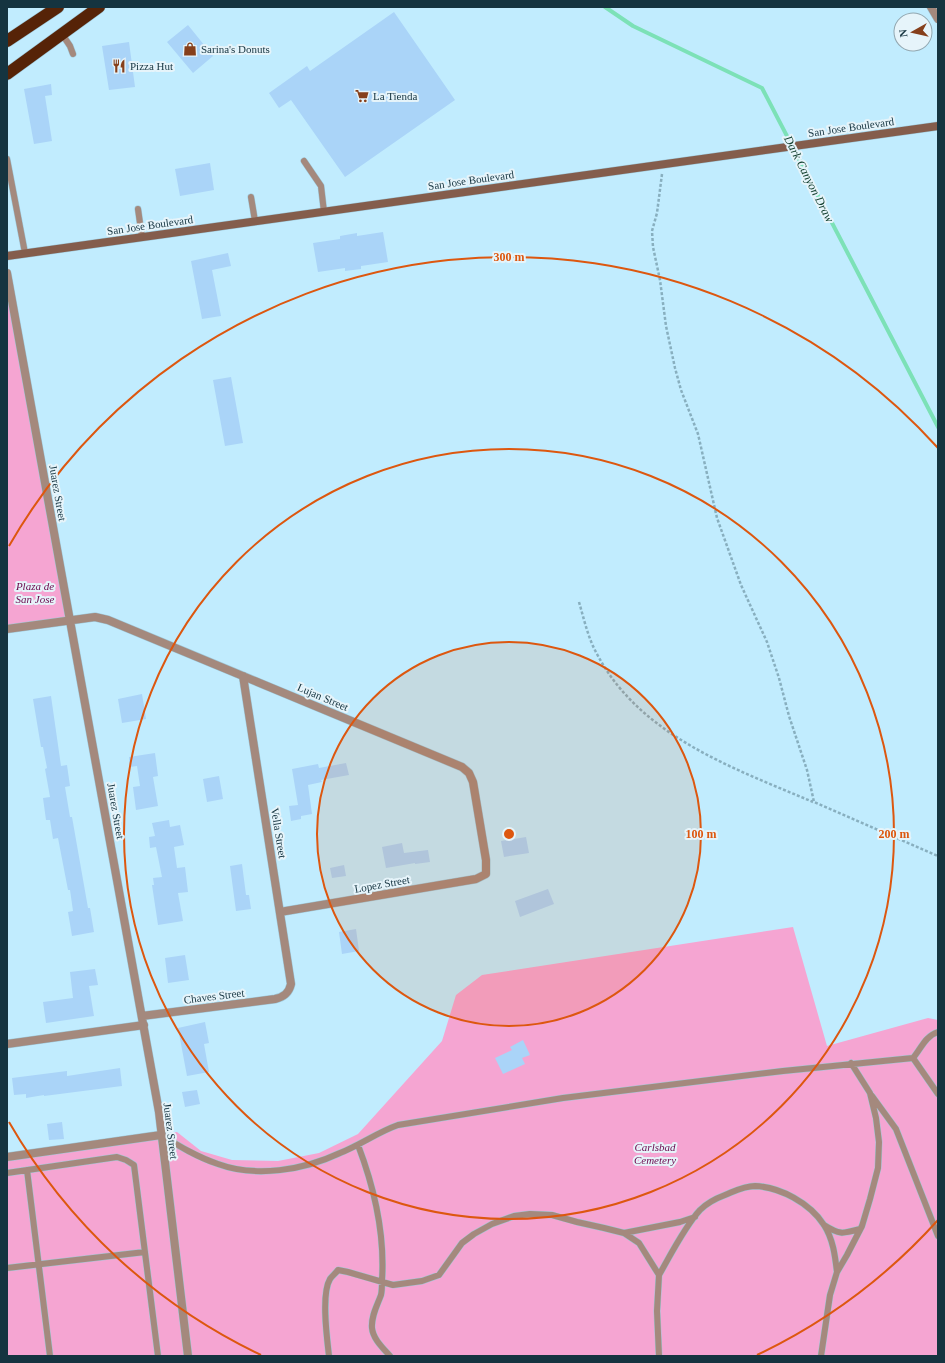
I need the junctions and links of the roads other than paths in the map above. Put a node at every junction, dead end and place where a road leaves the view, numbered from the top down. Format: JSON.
{"nodes":[{"id":1,"x":58,"y":7,"type":"edge"},
{"id":2,"x":99,"y":7,"type":"edge"},
{"id":3,"x":931,"y":7,"type":"edge"},
{"id":4,"x":938,"y":19,"type":"edge"},
{"id":5,"x":62,"y":34,"type":"junction"},
{"id":6,"x":7,"y":41,"type":"edge"},
{"id":7,"x":73,"y":54,"type":"dead end"},
{"id":8,"x":7,"y":74,"type":"edge"},
{"id":9,"x":938,"y":126,"type":"edge"},
{"id":10,"x":7,"y":159,"type":"edge"},
{"id":11,"x":304,"y":161,"type":"dead end"},
{"id":12,"x":251,"y":197,"type":"dead end"},
{"id":13,"x":138,"y":209,"type":"dead end"},
{"id":14,"x":324,"y":212,"type":"junction"},
{"id":15,"x":255,"y":221,"type":"junction"},
{"id":16,"x":142,"y":237,"type":"junction"},
{"id":17,"x":25,"y":253,"type":"junction"},
{"id":18,"x":7,"y":256,"type":"edge"},
{"id":19,"x":7,"y":273,"type":"edge"},
{"id":20,"x":69,"y":620,"type":"junction"},
{"id":21,"x":7,"y":628,"type":"edge"},
{"id":22,"x":243,"y":676,"type":"junction"},
{"id":23,"x":486,"y":874,"type":"joint"},
{"id":24,"x":280,"y":912,"type":"junction"},
{"id":25,"x":287,"y":994,"type":"joint"},
{"id":26,"x":143,"y":1020,"type":"junction"},
{"id":27,"x":938,"y":1032,"type":"edge"},
{"id":28,"x":7,"y":1044,"type":"edge"},
{"id":29,"x":913,"y":1058,"type":"junction"},
{"id":30,"x":851,"y":1063,"type":"junction"},
{"id":31,"x":870,"y":1093,"type":"junction"},
{"id":32,"x":938,"y":1094,"type":"edge"},
{"id":33,"x":161,"y":1134,"type":"junction"},
{"id":34,"x":358,"y":1145,"type":"junction"},
{"id":35,"x":7,"y":1157,"type":"edge"},
{"id":36,"x":27,"y":1170,"type":"junction"},
{"id":37,"x":7,"y":1173,"type":"edge"},
{"id":38,"x":695,"y":1217,"type":"junction"},
{"id":39,"x":824,"y":1225,"type":"junction"},
{"id":40,"x":860,"y":1229,"type":"junction"},
{"id":41,"x":624,"y":1233,"type":"junction"},
{"id":42,"x":938,"y":1236,"type":"edge"},
{"id":43,"x":145,"y":1252,"type":"junction"},
{"id":44,"x":39,"y":1265,"type":"junction"},
{"id":45,"x":7,"y":1268,"type":"edge"},
{"id":46,"x":837,"y":1272,"type":"junction"},
{"id":47,"x":659,"y":1275,"type":"junction"},
{"id":48,"x":382,"y":1283,"type":"junction"},
{"id":49,"x":50,"y":1356,"type":"edge"},
{"id":50,"x":158,"y":1356,"type":"edge"},
{"id":51,"x":188,"y":1356,"type":"edge"},
{"id":52,"x":329,"y":1356,"type":"edge"},
{"id":53,"x":390,"y":1356,"type":"edge"},
{"id":54,"x":659,"y":1356,"type":"edge"},
{"id":55,"x":821,"y":1356,"type":"edge"}],
"edges":[{"from":1,"to":6,"type":"highway"},
{"from":2,"to":5,"type":"highway"},
{"from":3,"to":4,"type":"street"},
{"from":5,"to":7,"type":"lane"},
{"from":5,"to":8,"type":"highway"},
{"from":9,"to":14,"type":"street","name":"San Jose Boulevard"},
{"from":10,"to":17,"type":"lane"},
{"from":11,"to":14,"type":"lane"},
{"from":12,"to":15,"type":"lane"},
{"from":13,"to":16,"type":"lane"},
{"from":14,"to":15,"type":"street","name":"San Jose Boulevard"},
{"from":15,"to":16,"type":"street","name":"San Jose Boulevard"},
{"from":16,"to":17,"type":"street","name":"San Jose Boulevard"},
{"from":17,"to":18,"type":"street","name":"San Jose Boulevard"},
{"from":19,"to":20,"type":"street","name":"Juarez Street"},
{"from":20,"to":21,"type":"street","name":"Lujan Street"},
{"from":20,"to":22,"type":"street","name":"Lujan Street"},
{"from":20,"to":26,"type":"street","name":"Juarez Street"},
{"from":22,"to":23,"type":"street","name":"Lujan Street"},
{"from":22,"to":24,"type":"street","name":"Vella Street"},
{"from":23,"to":24,"type":"street","name":"Lopez Street"},
{"from":24,"to":25,"type":"street","name":"Vella Street"},
{"from":25,"to":26,"type":"street","name":"Chaves Street"},
{"from":26,"to":28,"type":"street","name":"Chaves Street"},
{"from":26,"to":33,"type":"street","name":"Juarez Street"},
{"from":27,"to":29,"type":"lane"},
{"from":29,"to":30,"type":"lane"},
{"from":29,"to":32,"type":"lane"},
{"from":30,"to":31,"type":"lane"},
{"from":30,"to":34,"type":"lane"},
{"from":31,"to":40,"type":"lane"},
{"from":31,"to":42,"type":"lane"},
{"from":33,"to":34,"type":"lane"},
{"from":33,"to":35,"type":"street"},
{"from":33,"to":51,"type":"street","name":"Juarez Street"},
{"from":34,"to":48,"type":"lane"},
{"from":36,"to":37,"type":"lane"},
{"from":36,"to":43,"type":"lane"},
{"from":36,"to":44,"type":"lane"},
{"from":38,"to":39,"type":"lane"},
{"from":38,"to":41,"type":"lane"},
{"from":38,"to":47,"type":"lane"},
{"from":39,"to":40,"type":"lane"},
{"from":39,"to":46,"type":"lane"},
{"from":40,"to":46,"type":"lane"},
{"from":41,"to":47,"type":"lane"},
{"from":41,"to":48,"type":"lane"},
{"from":43,"to":44,"type":"lane"},
{"from":43,"to":50,"type":"lane"},
{"from":44,"to":45,"type":"lane"},
{"from":44,"to":49,"type":"lane"},
{"from":46,"to":55,"type":"lane"},
{"from":47,"to":54,"type":"lane"},
{"from":48,"to":52,"type":"lane"},
{"from":48,"to":53,"type":"lane"}]}
